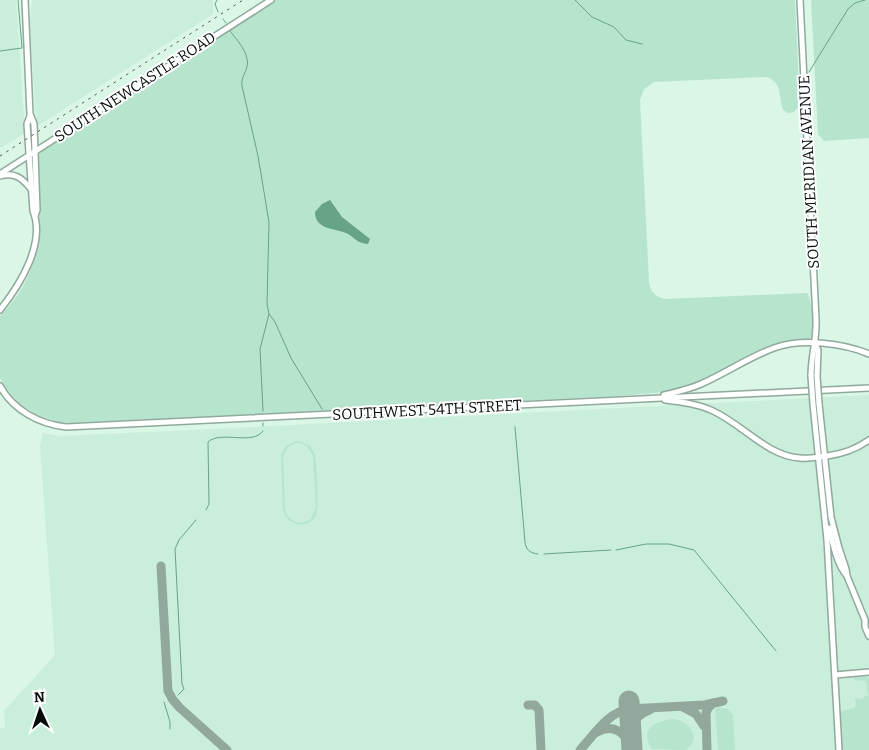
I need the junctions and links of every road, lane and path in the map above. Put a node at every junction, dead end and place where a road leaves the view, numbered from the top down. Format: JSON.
{"nodes":[{"id":1,"x":25,"y":0,"type":"edge"},
{"id":2,"x":271,"y":0,"type":"edge"},
{"id":3,"x":800,"y":0,"type":"edge"},
{"id":4,"x":32,"y":153,"type":"junction"},
{"id":5,"x":0,"y":175,"type":"edge"},
{"id":6,"x":32,"y":189,"type":"junction"},
{"id":7,"x":35,"y":216,"type":"junction"},
{"id":8,"x":0,"y":310,"type":"edge"},
{"id":9,"x":816,"y":344,"type":"junction"},
{"id":10,"x":869,"y":354,"type":"edge"},
{"id":11,"x":0,"y":386,"type":"edge"},
{"id":12,"x":869,"y":388,"type":"edge"},
{"id":13,"x":653,"y":398,"type":"junction"},
{"id":14,"x":816,"y":404,"type":"junction"},
{"id":15,"x":869,"y":440,"type":"edge"},
{"id":16,"x":824,"y":456,"type":"junction"},
{"id":17,"x":818,"y":458,"type":"junction"},
{"id":18,"x":824,"y":508,"type":"junction"},
{"id":19,"x":847,"y":576,"type":"junction"},
{"id":20,"x":867,"y":622,"type":"edge"},
{"id":21,"x":869,"y":636,"type":"edge"},
{"id":22,"x":869,"y":673,"type":"edge"},
{"id":23,"x":835,"y":675,"type":"junction"},
{"id":24,"x":839,"y":750,"type":"edge"}],
"edges":[{"from":1,"to":4,"type":"main road"},
{"from":2,"to":4,"type":"main road","name":"SOUTH NEWCASTLE ROAD"},
{"from":3,"to":9,"type":"main road","name":"SOUTH MERIDIAN AVENUE"},
{"from":4,"to":5,"type":"main road","name":"SOUTH NEWCASTLE ROAD"},
{"from":4,"to":6,"type":"main road"},
{"from":4,"to":7,"type":"main road"},
{"from":5,"to":6,"type":"main road"},
{"from":6,"to":7,"type":"main road"},
{"from":7,"to":8,"type":"main road"},
{"from":9,"to":10,"type":"main road"},
{"from":9,"to":13,"type":"main road"},
{"from":9,"to":14,"type":"main road","name":"SOUTH MERIDIAN AVENUE","bridge":true},
{"from":11,"to":13,"type":"main road","name":"SOUTHWEST 54TH STREET"},
{"from":12,"to":13,"type":"main road","name":"SOUTHWEST 54TH STREET"},
{"from":13,"to":17,"type":"main road"},
{"from":14,"to":16,"type":"main road","name":"SOUTH MERIDIAN AVENUE"},
{"from":14,"to":17,"type":"main road","name":"SOUTH MERIDIAN AVENUE"},
{"from":15,"to":16,"type":"main road"},
{"from":16,"to":17,"type":"main road"},
{"from":16,"to":19,"type":"main road","name":"SOUTH MERIDIAN AVENUE"},
{"from":17,"to":18,"type":"main road","name":"SOUTH MERIDIAN AVENUE"},
{"from":18,"to":19,"type":"main road"},
{"from":18,"to":23,"type":"main road"},
{"from":19,"to":20,"type":"main road"},
{"from":20,"to":21,"type":"main road"},
{"from":22,"to":23,"type":"main road"},
{"from":23,"to":24,"type":"main road"}]}
